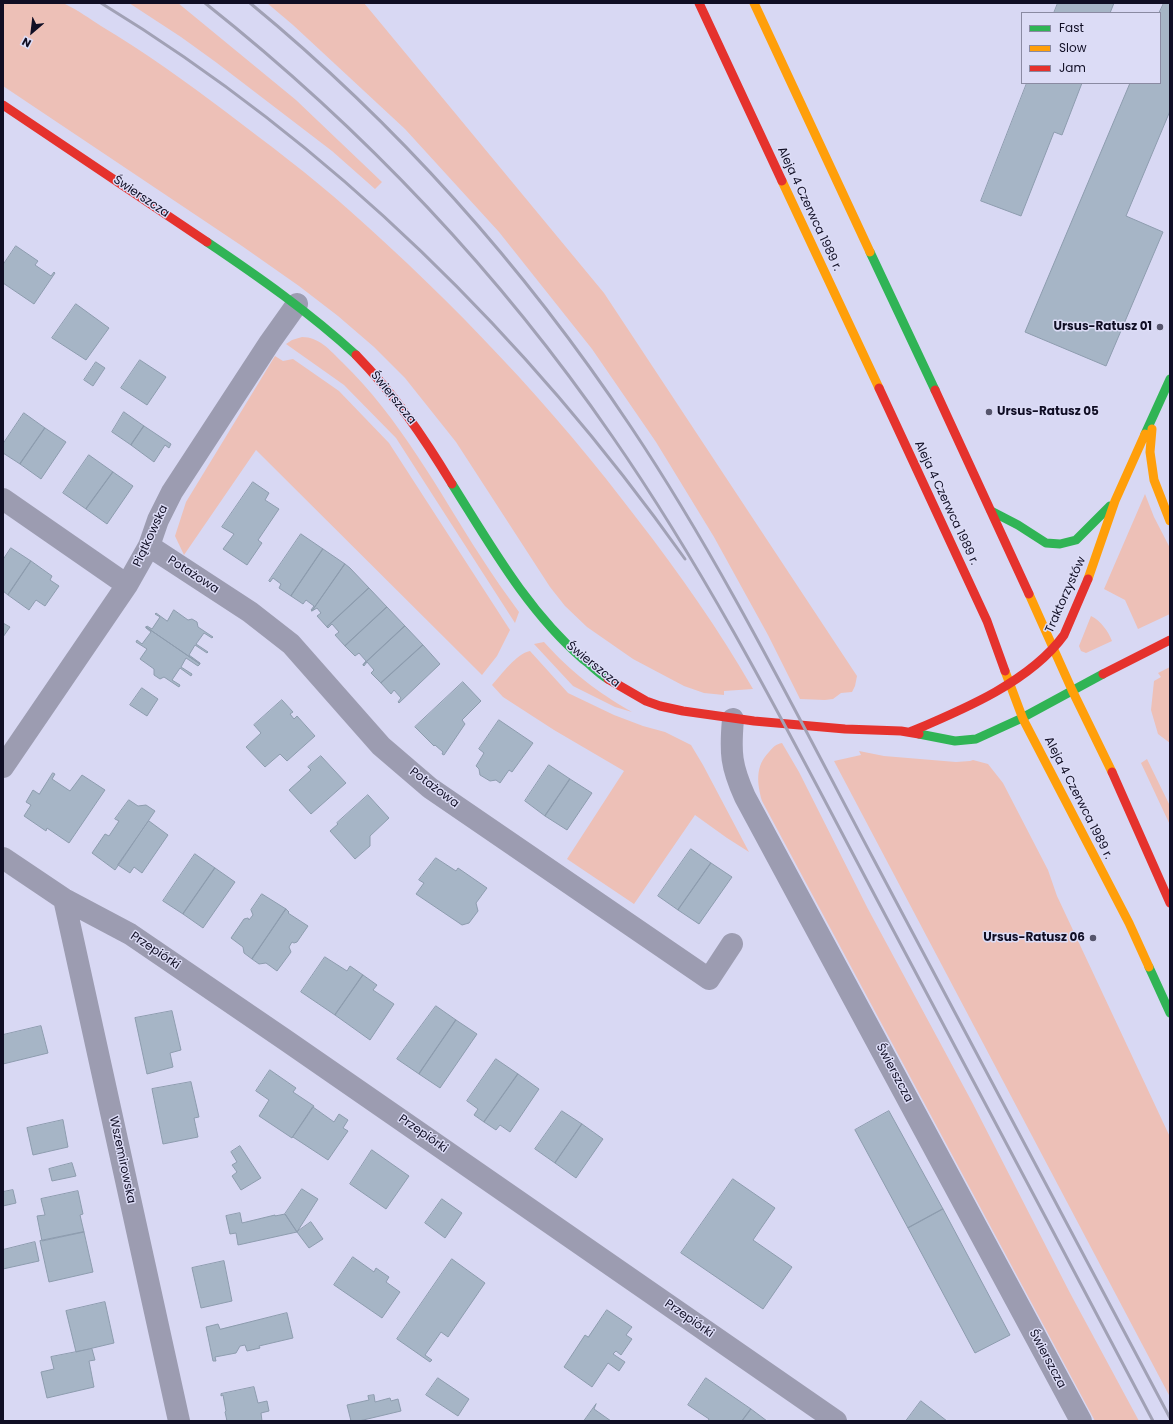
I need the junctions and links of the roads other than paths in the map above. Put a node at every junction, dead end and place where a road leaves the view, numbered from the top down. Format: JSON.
{"nodes":[{"id":1,"x":699,"y":3,"type":"edge"},
{"id":2,"x":754,"y":3,"type":"edge"},
{"id":3,"x":3,"y":105,"type":"edge"},
{"id":4,"x":297,"y":304,"type":"junction"},
{"id":5,"x":1170,"y":379,"type":"edge"},
{"id":6,"x":1170,"y":397,"type":"edge"},
{"id":7,"x":1153,"y":418,"type":"junction"},
{"id":8,"x":3,"y":500,"type":"edge"},
{"id":9,"x":1115,"y":501,"type":"junction"},
{"id":10,"x":991,"y":511,"type":"junction"},
{"id":11,"x":1170,"y":521,"type":"edge"},
{"id":12,"x":149,"y":546,"type":"junction"},
{"id":13,"x":127,"y":585,"type":"junction"},
{"id":14,"x":1170,"y":640,"type":"edge"},
{"id":15,"x":1053,"y":649,"type":"junction"},
{"id":16,"x":1009,"y":684,"type":"junction"},
{"id":17,"x":1072,"y":690,"type":"junction"},
{"id":18,"x":1023,"y":718,"type":"junction"},
{"id":19,"x":733,"y":719,"type":"junction"},
{"id":20,"x":835,"y":728,"type":"joint"},
{"id":21,"x":910,"y":732,"type":"junction"},
{"id":22,"x":3,"y":767,"type":"edge"},
{"id":23,"x":3,"y":858,"type":"edge"},
{"id":24,"x":64,"y":899,"type":"junction"},
{"id":25,"x":1170,"y":903,"type":"edge"},
{"id":26,"x":732,"y":944,"type":"dead end"},
{"id":27,"x":1170,"y":1012,"type":"edge"},
{"id":28,"x":179,"y":1421,"type":"edge"},
{"id":29,"x":836,"y":1421,"type":"edge"},
{"id":30,"x":1081,"y":1421,"type":"edge"}],
"edges":[{"from":1,"to":16,"type":"street","name":"Aleja 4 Czerwca 1989 r."},
{"from":2,"to":10,"type":"street"},
{"from":3,"to":4,"type":"street","name":"Świerszcza"},
{"from":4,"to":12,"type":"street","name":"Piątkowska"},
{"from":4,"to":19,"type":"street","name":"Świerszcza"},
{"from":5,"to":7,"type":"street","name":"Traktorzystów"},
{"from":6,"to":7,"type":"street","name":"Traktorzystów"},
{"from":7,"to":9,"type":"street","name":"Traktorzystów"},
{"from":7,"to":11,"type":"street"},
{"from":8,"to":13,"type":"street"},
{"from":9,"to":10,"type":"street"},
{"from":9,"to":15,"type":"street","name":"Traktorzystów"},
{"from":10,"to":15,"type":"street"},
{"from":12,"to":13,"type":"street","name":"Piątkowska"},
{"from":12,"to":26,"type":"street","name":"Potażowa"},
{"from":13,"to":22,"type":"street","name":"Piątkowska"},
{"from":14,"to":17,"type":"street","name":"Traktorzystów"},
{"from":15,"to":16,"type":"street","name":"Traktorzystów"},
{"from":15,"to":17,"type":"street"},
{"from":16,"to":18,"type":"street","name":"Aleja 4 Czerwca 1989 r."},
{"from":16,"to":21,"type":"street","name":"Traktorzystów"},
{"from":17,"to":18,"type":"street","name":"Traktorzystów"},
{"from":17,"to":25,"type":"street"},
{"from":18,"to":21,"type":"street","name":"Traktorzystów"},
{"from":18,"to":27,"type":"street","name":"Aleja 4 Czerwca 1989 r."},
{"from":19,"to":20,"type":"street","name":"Świerszcza"},
{"from":19,"to":30,"type":"street","name":"Świerszcza"},
{"from":20,"to":21,"type":"street","name":"Traktorzystów"},
{"from":23,"to":24,"type":"street","name":"Przepiórki"},
{"from":24,"to":28,"type":"street","name":"Wszemirowska"},
{"from":24,"to":29,"type":"street","name":"Przepiórki"}]}
